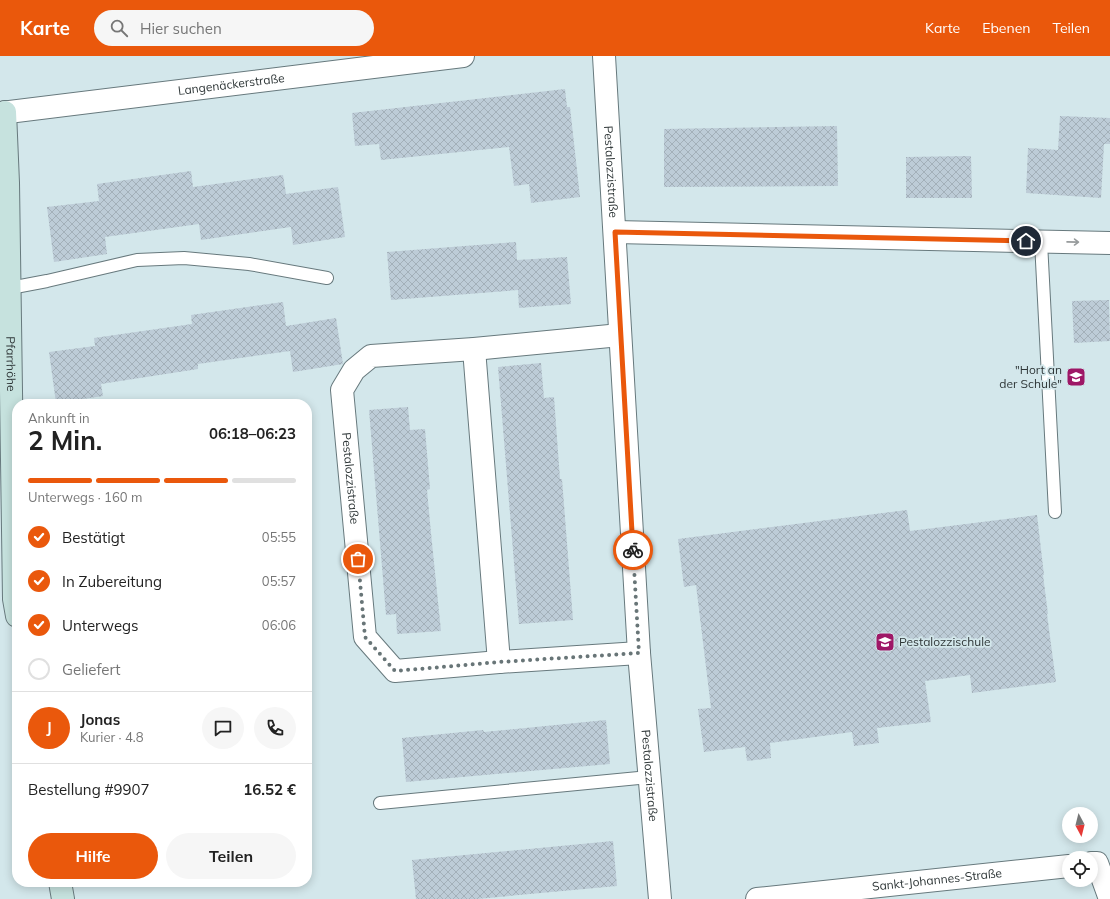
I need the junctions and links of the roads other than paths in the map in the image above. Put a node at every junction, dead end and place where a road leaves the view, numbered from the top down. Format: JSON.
{"nodes":[{"id":1,"x":463,"y":56,"type":"edge"},
{"id":2,"x":604,"y":56,"type":"edge"},
{"id":3,"x":2,"y":112,"type":"edge"},
{"id":4,"x":615,"y":232,"type":"junction"},
{"id":5,"x":1041,"y":242,"type":"junction"},
{"id":6,"x":1110,"y":243,"type":"edge"},
{"id":7,"x":327,"y":278,"type":"dead end"},
{"id":8,"x":10,"y":288,"type":"junction"},
{"id":9,"x":620,"y":336,"type":"junction"},
{"id":10,"x":474,"y":349,"type":"junction"},
{"id":11,"x":12,"y":444,"type":"edge"},
{"id":12,"x":1055,"y":512,"type":"dead end"},
{"id":13,"x":639,"y":653,"type":"junction"},
{"id":14,"x":499,"y":662,"type":"junction"},
{"id":15,"x":649,"y":777,"type":"junction"},
{"id":16,"x":380,"y":803,"type":"dead end"},
{"id":17,"x":1098,"y":866,"type":"edge"},
{"id":18,"x":1062,"y":867,"type":"edge"},
{"id":19,"x":61,"y":887,"type":"edge"},
{"id":20,"x":63,"y":899,"type":"edge"},
{"id":21,"x":660,"y":899,"type":"edge"},
{"id":22,"x":757,"y":899,"type":"edge"},
{"id":23,"x":1110,"y":899,"type":"edge"}],
"edges":[{"from":1,"to":3,"type":"street","name":"Langenäckerstraße"},
{"from":2,"to":4,"type":"street","name":"Pestalozzistraße"},
{"from":3,"to":8,"type":"street","name":"Pfarrhöhe"},
{"from":4,"to":5,"type":"street"},
{"from":4,"to":9,"type":"street","name":"Pestalozzistraße"},
{"from":5,"to":6,"type":"street","one_way":true},
{"from":5,"to":12,"type":"lane"},
{"from":7,"to":8,"type":"lane"},
{"from":8,"to":11,"type":"street","name":"Pfarrhöhe"},
{"from":9,"to":10,"type":"street","name":"Pestalozzistraße"},
{"from":9,"to":13,"type":"street","name":"Pestalozzistraße"},
{"from":10,"to":14,"type":"street"},
{"from":10,"to":14,"type":"street","name":"Pestalozzistraße"},
{"from":13,"to":14,"type":"street","name":"Pestalozzistraße"},
{"from":13,"to":15,"type":"street","name":"Pestalozzistraße"},
{"from":15,"to":16,"type":"lane"},
{"from":15,"to":21,"type":"street","name":"Pestalozzistraße"},
{"from":17,"to":23,"type":"street"},
{"from":18,"to":22,"type":"street","name":"Sankt-Johannes-Straße"},
{"from":19,"to":20,"type":"street"}]}
